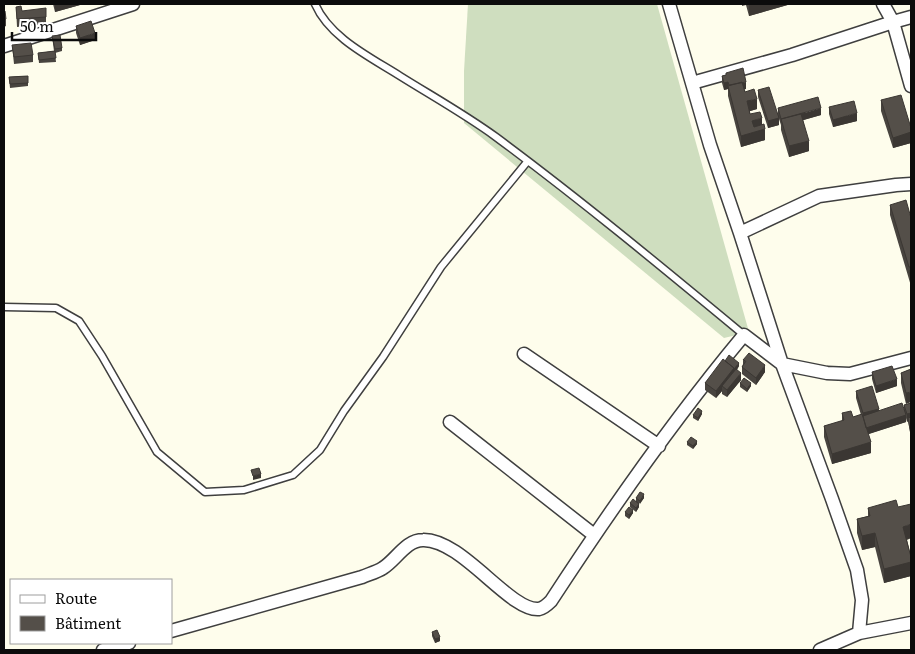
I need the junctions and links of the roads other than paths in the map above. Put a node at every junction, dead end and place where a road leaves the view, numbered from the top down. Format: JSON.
{"nodes":[{"id":1,"x":133,"y":4,"type":"edge"},
{"id":2,"x":316,"y":4,"type":"edge"},
{"id":3,"x":669,"y":4,"type":"edge"},
{"id":4,"x":883,"y":4,"type":"edge"},
{"id":5,"x":911,"y":17,"type":"edge"},
{"id":6,"x":892,"y":22,"type":"junction"},
{"id":7,"x":4,"y":46,"type":"edge"},
{"id":8,"x":692,"y":83,"type":"junction"},
{"id":9,"x":911,"y":86,"type":"edge"},
{"id":10,"x":527,"y":162,"type":"junction"},
{"id":11,"x":911,"y":184,"type":"edge"},
{"id":12,"x":740,"y":233,"type":"junction"},
{"id":13,"x":4,"y":306,"type":"edge"},
{"id":14,"x":744,"y":335,"type":"junction"},
{"id":15,"x":524,"y":354,"type":"dead end"},
{"id":16,"x":911,"y":358,"type":"edge"},
{"id":17,"x":782,"y":364,"type":"junction"},
{"id":18,"x":450,"y":422,"type":"dead end"},
{"id":19,"x":659,"y":446,"type":"junction"},
{"id":20,"x":594,"y":535,"type":"junction"},
{"id":21,"x":911,"y":623,"type":"edge"},
{"id":22,"x":172,"y":631,"type":"edge"},
{"id":23,"x":859,"y":633,"type":"junction"},
{"id":24,"x":126,"y":644,"type":"edge"},
{"id":25,"x":104,"y":650,"type":"edge"},
{"id":26,"x":820,"y":650,"type":"edge"}],
"edges":[{"from":1,"to":7,"type":"street"},
{"from":2,"to":10,"type":"lane"},
{"from":3,"to":8,"type":"street"},
{"from":4,"to":6,"type":"street"},
{"from":5,"to":6,"type":"street"},
{"from":6,"to":8,"type":"street"},
{"from":6,"to":9,"type":"street"},
{"from":8,"to":12,"type":"street"},
{"from":10,"to":13,"type":"lane"},
{"from":10,"to":14,"type":"lane"},
{"from":11,"to":12,"type":"street"},
{"from":12,"to":17,"type":"street"},
{"from":14,"to":17,"type":"street"},
{"from":14,"to":19,"type":"street"},
{"from":15,"to":19,"type":"street"},
{"from":16,"to":17,"type":"street"},
{"from":17,"to":23,"type":"street"},
{"from":18,"to":20,"type":"street"},
{"from":19,"to":20,"type":"street"},
{"from":20,"to":22,"type":"street"},
{"from":21,"to":23,"type":"street"},
{"from":23,"to":26,"type":"street"},
{"from":24,"to":25,"type":"street"}]}
